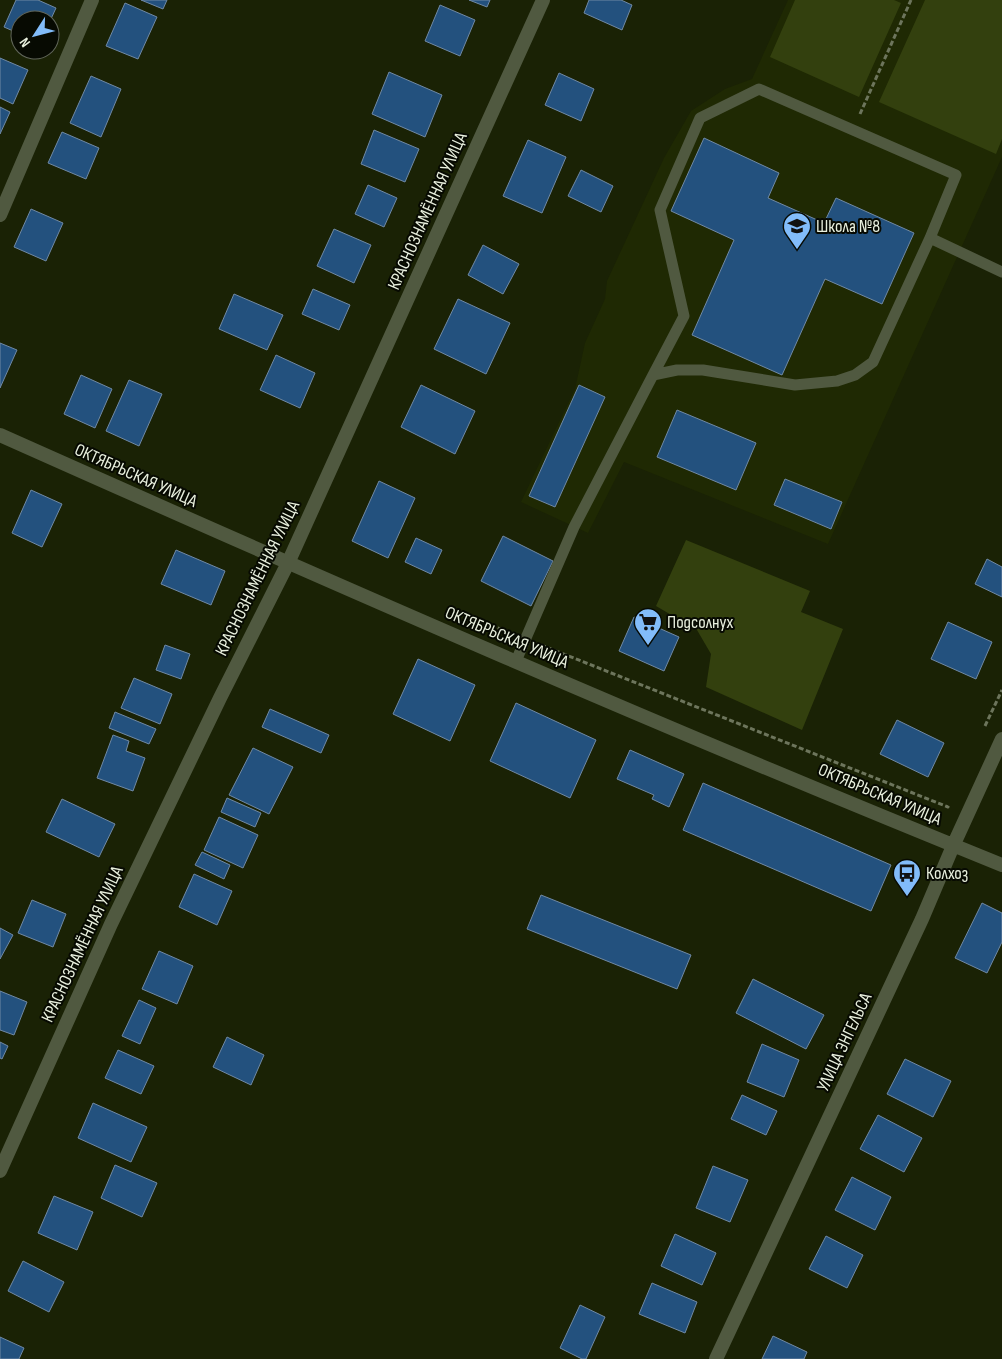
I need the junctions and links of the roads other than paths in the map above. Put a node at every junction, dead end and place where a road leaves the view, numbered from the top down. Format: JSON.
{"nodes":[{"id":1,"x":92,"y":0,"type":"edge"},
{"id":2,"x":543,"y":0,"type":"edge"},
{"id":3,"x":0,"y":215,"type":"edge"},
{"id":4,"x":930,"y":238,"type":"junction"},
{"id":5,"x":1002,"y":272,"type":"edge"},
{"id":6,"x":653,"y":375,"type":"junction"},
{"id":7,"x":0,"y":435,"type":"edge"},
{"id":8,"x":288,"y":563,"type":"junction"},
{"id":9,"x":516,"y":661,"type":"junction"},
{"id":10,"x":1002,"y":739,"type":"edge"},
{"id":11,"x":953,"y":846,"type":"junction"},
{"id":12,"x":1002,"y":865,"type":"edge"},
{"id":13,"x":0,"y":1171,"type":"edge"},
{"id":14,"x":716,"y":1359,"type":"edge"}],
"edges":[{"from":1,"to":3,"type":"street"},
{"from":2,"to":8,"type":"street","name":"КРАСНОЗНАМЁННАЯ УЛИЦА"},
{"from":4,"to":5,"type":"lane"},
{"from":4,"to":6,"type":"lane"},
{"from":4,"to":6,"type":"lane"},
{"from":6,"to":9,"type":"lane"},
{"from":7,"to":8,"type":"street","name":"ОКТЯБРЬСКАЯ УЛИЦА"},
{"from":8,"to":9,"type":"street","name":"ОКТЯБРЬСКАЯ УЛИЦА"},
{"from":8,"to":13,"type":"street","name":"КРАСНОЗНАМЁННАЯ УЛИЦА"},
{"from":9,"to":11,"type":"street","name":"ОКТЯБРЬСКАЯ УЛИЦА"},
{"from":10,"to":11,"type":"street","name":"УЛИЦА ЭНГЕЛЬСА"},
{"from":11,"to":12,"type":"street","name":"ОКТЯБРЬСКАЯ УЛИЦА"},
{"from":11,"to":14,"type":"street","name":"УЛИЦА ЭНГЕЛЬСА"}]}
